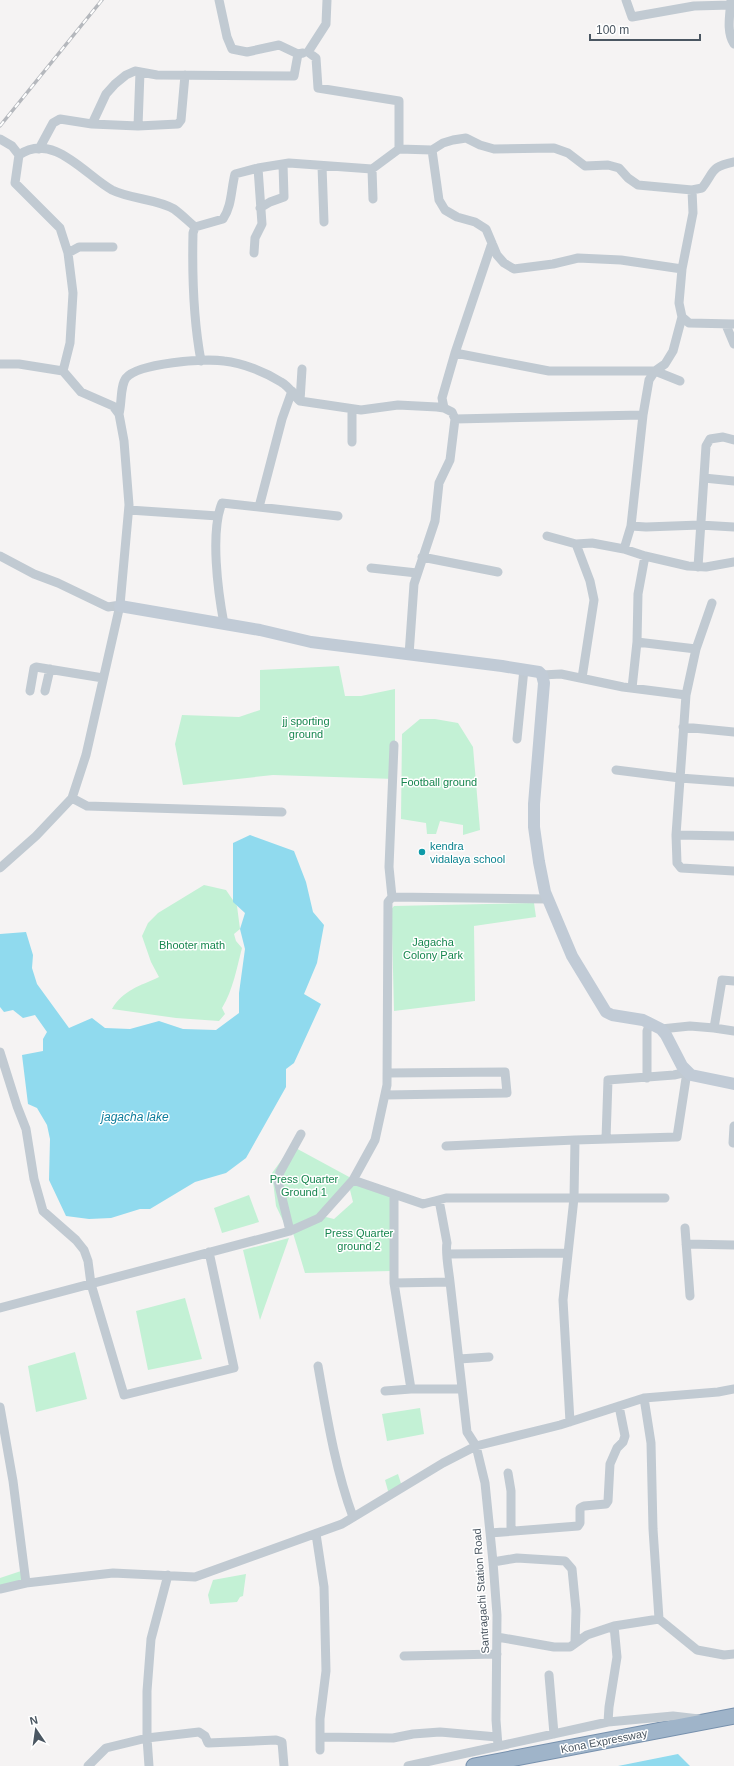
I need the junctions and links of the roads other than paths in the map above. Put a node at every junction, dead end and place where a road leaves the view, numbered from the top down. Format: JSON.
{"nodes":[{"id":1,"x":219,"y":0,"type":"edge"},
{"id":2,"x":327,"y":0,"type":"edge"},
{"id":3,"x":626,"y":0,"type":"edge"},
{"id":4,"x":731,"y":2,"type":"edge"},
{"id":5,"x":694,"y":3,"type":"edge"},
{"id":6,"x":734,"y":44,"type":"edge"},
{"id":7,"x":308,"y":52,"type":"junction"},
{"id":8,"x":298,"y":54,"type":"junction"},
{"id":9,"x":140,"y":72,"type":"junction"},
{"id":10,"x":185,"y":75,"type":"junction"},
{"id":11,"x":92,"y":124,"type":"junction"},
{"id":12,"x":138,"y":126,"type":"junction"},
{"id":13,"x":0,"y":139,"type":"edge"},
{"id":14,"x":39,"y":148,"type":"junction"},
{"id":15,"x":399,"y":149,"type":"junction"},
{"id":16,"x":432,"y":150,"type":"junction"},
{"id":17,"x":19,"y":155,"type":"junction"},
{"id":18,"x":734,"y":162,"type":"edge"},
{"id":19,"x":282,"y":164,"type":"junction"},
{"id":20,"x":322,"y":166,"type":"junction"},
{"id":21,"x":258,"y":168,"type":"junction"},
{"id":22,"x":372,"y":169,"type":"junction"},
{"id":23,"x":692,"y":190,"type":"junction"},
{"id":24,"x":373,"y":199,"type":"dead end"},
{"id":25,"x":260,"y":208,"type":"junction"},
{"id":26,"x":324,"y":222,"type":"dead end"},
{"id":27,"x":195,"y":227,"type":"junction"},
{"id":28,"x":492,"y":243,"type":"junction"},
{"id":29,"x":113,"y":248,"type":"dead end"},
{"id":30,"x":68,"y":253,"type":"junction"},
{"id":31,"x":254,"y":253,"type":"dead end"},
{"id":32,"x":682,"y":268,"type":"junction"},
{"id":33,"x":682,"y":317,"type":"junction"},
{"id":34,"x":730,"y":324,"type":"edge"},
{"id":35,"x":734,"y":344,"type":"edge"},
{"id":36,"x":455,"y":353,"type":"junction"},
{"id":37,"x":201,"y":361,"type":"junction"},
{"id":38,"x":0,"y":364,"type":"edge"},
{"id":39,"x":302,"y":369,"type":"dead end"},
{"id":40,"x":63,"y":371,"type":"junction"},
{"id":41,"x":655,"y":371,"type":"junction"},
{"id":42,"x":680,"y":381,"type":"dead end"},
{"id":43,"x":292,"y":391,"type":"junction"},
{"id":44,"x":300,"y":401,"type":"junction"},
{"id":45,"x":444,"y":408,"type":"junction"},
{"id":46,"x":352,"y":410,"type":"junction"},
{"id":47,"x":119,"y":414,"type":"junction"},
{"id":48,"x":643,"y":415,"type":"junction"},
{"id":49,"x":455,"y":419,"type":"junction"},
{"id":50,"x":734,"y":440,"type":"edge"},
{"id":51,"x":352,"y":442,"type":"dead end"},
{"id":52,"x":704,"y":478,"type":"junction"},
{"id":53,"x":734,"y":481,"type":"edge"},
{"id":54,"x":259,"y":507,"type":"junction"},
{"id":55,"x":129,"y":510,"type":"junction"},
{"id":56,"x":218,"y":516,"type":"junction"},
{"id":57,"x":338,"y":516,"type":"dead end"},
{"id":58,"x":631,"y":526,"type":"junction"},
{"id":59,"x":700,"y":526,"type":"junction"},
{"id":60,"x":734,"y":527,"type":"edge"},
{"id":61,"x":547,"y":536,"type":"dead end"},
{"id":62,"x":576,"y":544,"type":"junction"},
{"id":63,"x":624,"y":549,"type":"junction"},
{"id":64,"x":0,"y":556,"type":"edge"},
{"id":65,"x":645,"y":556,"type":"junction"},
{"id":66,"x":422,"y":557,"type":"junction"},
{"id":67,"x":734,"y":562,"type":"edge"},
{"id":68,"x":698,"y":567,"type":"junction"},
{"id":69,"x":370,"y":568,"type":"dead end"},
{"id":70,"x":498,"y":572,"type":"dead end"},
{"id":71,"x":417,"y":573,"type":"junction"},
{"id":72,"x":712,"y":603,"type":"dead end"},
{"id":73,"x":120,"y":606,"type":"junction"},
{"id":74,"x":224,"y":624,"type":"junction"},
{"id":75,"x":637,"y":642,"type":"junction"},
{"id":76,"x":696,"y":649,"type":"junction"},
{"id":77,"x":409,"y":655,"type":"junction"},
{"id":78,"x":50,"y":669,"type":"junction"},
{"id":79,"x":524,"y":669,"type":"junction"},
{"id":80,"x":542,"y":675,"type":"junction"},
{"id":81,"x":104,"y":678,"type":"junction"},
{"id":82,"x":582,"y":678,"type":"junction"},
{"id":83,"x":632,"y":688,"type":"junction"},
{"id":84,"x":30,"y":691,"type":"dead end"},
{"id":85,"x":45,"y":691,"type":"dead end"},
{"id":86,"x":686,"y":695,"type":"junction"},
{"id":87,"x":683,"y":727,"type":"junction"},
{"id":88,"x":734,"y":732,"type":"edge"},
{"id":89,"x":517,"y":739,"type":"dead end"},
{"id":90,"x":394,"y":745,"type":"dead end"},
{"id":91,"x":616,"y":770,"type":"dead end"},
{"id":92,"x":680,"y":778,"type":"junction"},
{"id":93,"x":734,"y":782,"type":"edge"},
{"id":94,"x":72,"y":798,"type":"junction"},
{"id":95,"x":282,"y":812,"type":"dead end"},
{"id":96,"x":676,"y":835,"type":"junction"},
{"id":97,"x":734,"y":836,"type":"edge"},
{"id":98,"x":0,"y":868,"type":"edge"},
{"id":99,"x":734,"y":871,"type":"edge"},
{"id":100,"x":392,"y":897,"type":"junction"},
{"id":101,"x":548,"y":899,"type":"junction"},
{"id":102,"x":734,"y":981,"type":"edge"},
{"id":103,"x":650,"y":1023,"type":"junction"},
{"id":104,"x":714,"y":1028,"type":"junction"},
{"id":105,"x":661,"y":1029,"type":"junction"},
{"id":106,"x":734,"y":1031,"type":"edge"},
{"id":107,"x":0,"y":1052,"type":"edge"},
{"id":108,"x":686,"y":1072,"type":"junction"},
{"id":109,"x":387,"y":1073,"type":"junction"},
{"id":110,"x":647,"y":1078,"type":"junction"},
{"id":111,"x":734,"y":1084,"type":"edge"},
{"id":112,"x":385,"y":1095,"type":"junction"},
{"id":113,"x":734,"y":1126,"type":"edge"},
{"id":114,"x":301,"y":1134,"type":"dead end"},
{"id":115,"x":606,"y":1139,"type":"junction"},
{"id":116,"x":575,"y":1140,"type":"junction"},
{"id":117,"x":733,"y":1143,"type":"dead end"},
{"id":118,"x":446,"y":1146,"type":"dead end"},
{"id":119,"x":353,"y":1180,"type":"junction"},
{"id":120,"x":394,"y":1194,"type":"junction"},
{"id":121,"x":574,"y":1198,"type":"junction"},
{"id":122,"x":665,"y":1198,"type":"dead end"},
{"id":123,"x":439,"y":1200,"type":"junction"},
{"id":124,"x":685,"y":1228,"type":"dead end"},
{"id":125,"x":290,"y":1231,"type":"junction"},
{"id":126,"x":686,"y":1244,"type":"junction"},
{"id":127,"x":734,"y":1245,"type":"edge"},
{"id":128,"x":209,"y":1252,"type":"junction"},
{"id":129,"x":568,"y":1253,"type":"junction"},
{"id":130,"x":448,"y":1254,"type":"junction"},
{"id":131,"x":450,"y":1282,"type":"junction"},
{"id":132,"x":394,"y":1283,"type":"junction"},
{"id":133,"x":91,"y":1284,"type":"junction"},
{"id":134,"x":690,"y":1296,"type":"dead end"},
{"id":135,"x":0,"y":1308,"type":"edge"},
{"id":136,"x":489,"y":1357,"type":"dead end"},
{"id":137,"x":459,"y":1359,"type":"junction"},
{"id":138,"x":318,"y":1366,"type":"dead end"},
{"id":139,"x":411,"y":1389,"type":"junction"},
{"id":140,"x":462,"y":1389,"type":"junction"},
{"id":141,"x":734,"y":1389,"type":"edge"},
{"id":142,"x":385,"y":1391,"type":"dead end"},
{"id":143,"x":644,"y":1398,"type":"junction"},
{"id":144,"x":619,"y":1406,"type":"junction"},
{"id":145,"x":0,"y":1407,"type":"edge"},
{"id":146,"x":570,"y":1422,"type":"junction"},
{"id":147,"x":476,"y":1446,"type":"junction"},
{"id":148,"x":508,"y":1473,"type":"dead end"},
{"id":149,"x":353,"y":1517,"type":"junction"},
{"id":150,"x":512,"y":1531,"type":"junction"},
{"id":151,"x":490,"y":1533,"type":"junction"},
{"id":152,"x":316,"y":1534,"type":"junction"},
{"id":153,"x":494,"y":1562,"type":"junction"},
{"id":154,"x":168,"y":1575,"type":"junction"},
{"id":155,"x":26,"y":1583,"type":"junction"},
{"id":156,"x":0,"y":1589,"type":"edge"},
{"id":157,"x":659,"y":1619,"type":"junction"},
{"id":158,"x":614,"y":1626,"type":"junction"},
{"id":159,"x":497,"y":1637,"type":"junction"},
{"id":160,"x":576,"y":1642,"type":"junction"},
{"id":161,"x":497,"y":1654,"type":"junction"},
{"id":162,"x":734,"y":1654,"type":"edge"},
{"id":163,"x":404,"y":1656,"type":"dead end"},
{"id":164,"x":550,"y":1675,"type":"dead end"},
{"id":165,"x":734,"y":1716,"type":"edge"},
{"id":166,"x":712,"y":1720,"type":"junction"},
{"id":167,"x":608,"y":1722,"type":"junction"},
{"id":168,"x":734,"y":1725,"type":"edge"},
{"id":169,"x":554,"y":1734,"type":"junction"},
{"id":170,"x":320,"y":1737,"type":"junction"},
{"id":171,"x":147,"y":1738,"type":"junction"},
{"id":172,"x":497,"y":1741,"type":"junction"},
{"id":173,"x":320,"y":1750,"type":"dead end"},
{"id":174,"x":533,"y":1761,"type":"edge"},
{"id":175,"x":88,"y":1766,"type":"edge"},
{"id":176,"x":149,"y":1766,"type":"edge"},
{"id":177,"x":284,"y":1766,"type":"edge"},
{"id":178,"x":408,"y":1766,"type":"edge"},
{"id":179,"x":474,"y":1766,"type":"edge"}],
"edges":[{"from":1,"to":8,"type":"street"},
{"from":2,"to":7,"type":"street"},
{"from":3,"to":5,"type":"street"},
{"from":4,"to":5,"type":"street"},
{"from":4,"to":6,"type":"street"},
{"from":7,"to":8,"type":"street"},
{"from":7,"to":15,"type":"street"},
{"from":8,"to":10,"type":"street"},
{"from":9,"to":10,"type":"street"},
{"from":9,"to":11,"type":"street"},
{"from":9,"to":12,"type":"street"},
{"from":10,"to":12,"type":"street"},
{"from":11,"to":12,"type":"street"},
{"from":11,"to":14,"type":"street"},
{"from":13,"to":17,"type":"street"},
{"from":14,"to":17,"type":"street"},
{"from":14,"to":27,"type":"street"},
{"from":15,"to":16,"type":"street"},
{"from":15,"to":22,"type":"street"},
{"from":16,"to":23,"type":"street"},
{"from":16,"to":28,"type":"street"},
{"from":17,"to":30,"type":"street"},
{"from":18,"to":23,"type":"street"},
{"from":19,"to":20,"type":"street"},
{"from":19,"to":21,"type":"street"},
{"from":19,"to":25,"type":"street"},
{"from":20,"to":22,"type":"street"},
{"from":20,"to":26,"type":"street"},
{"from":21,"to":25,"type":"street"},
{"from":21,"to":27,"type":"street"},
{"from":22,"to":24,"type":"street"},
{"from":23,"to":32,"type":"street"},
{"from":25,"to":31,"type":"street"},
{"from":27,"to":37,"type":"street"},
{"from":28,"to":32,"type":"street"},
{"from":28,"to":36,"type":"street"},
{"from":29,"to":30,"type":"street"},
{"from":30,"to":40,"type":"street"},
{"from":32,"to":33,"type":"street"},
{"from":33,"to":34,"type":"street"},
{"from":33,"to":41,"type":"street"},
{"from":34,"to":35,"type":"street"},
{"from":36,"to":41,"type":"street"},
{"from":36,"to":45,"type":"street"},
{"from":37,"to":43,"type":"street"},
{"from":37,"to":47,"type":"street"},
{"from":38,"to":40,"type":"street"},
{"from":39,"to":44,"type":"street"},
{"from":40,"to":47,"type":"street"},
{"from":41,"to":42,"type":"street"},
{"from":41,"to":48,"type":"street"},
{"from":43,"to":44,"type":"street"},
{"from":43,"to":54,"type":"street"},
{"from":44,"to":46,"type":"street"},
{"from":45,"to":46,"type":"street"},
{"from":45,"to":49,"type":"street"},
{"from":46,"to":51,"type":"street"},
{"from":47,"to":55,"type":"street"},
{"from":48,"to":49,"type":"street"},
{"from":48,"to":58,"type":"street"},
{"from":49,"to":66,"type":"street"},
{"from":50,"to":52,"type":"street"},
{"from":52,"to":53,"type":"street"},
{"from":52,"to":59,"type":"street"},
{"from":54,"to":56,"type":"street"},
{"from":54,"to":57,"type":"street"},
{"from":55,"to":56,"type":"street"},
{"from":55,"to":73,"type":"street"},
{"from":56,"to":74,"type":"street"},
{"from":58,"to":59,"type":"street"},
{"from":58,"to":63,"type":"street"},
{"from":59,"to":60,"type":"street"},
{"from":59,"to":68,"type":"street"},
{"from":61,"to":62,"type":"street"},
{"from":62,"to":63,"type":"street"},
{"from":62,"to":82,"type":"street"},
{"from":63,"to":65,"type":"street"},
{"from":64,"to":73,"type":"street"},
{"from":65,"to":68,"type":"street"},
{"from":65,"to":75,"type":"street"},
{"from":66,"to":70,"type":"street"},
{"from":66,"to":71,"type":"street"},
{"from":67,"to":68,"type":"street"},
{"from":69,"to":71,"type":"street"},
{"from":71,"to":77,"type":"street"},
{"from":72,"to":76,"type":"street"},
{"from":73,"to":74,"type":"main road"},
{"from":73,"to":81,"type":"street"},
{"from":74,"to":77,"type":"main road"},
{"from":75,"to":76,"type":"street"},
{"from":75,"to":83,"type":"street"},
{"from":76,"to":86,"type":"street"},
{"from":77,"to":79,"type":"main road"},
{"from":78,"to":81,"type":"street"},
{"from":78,"to":84,"type":"street"},
{"from":78,"to":85,"type":"street"},
{"from":79,"to":80,"type":"main road"},
{"from":79,"to":89,"type":"street"},
{"from":80,"to":82,"type":"street"},
{"from":80,"to":101,"type":"main road"},
{"from":81,"to":94,"type":"street"},
{"from":82,"to":83,"type":"street"},
{"from":83,"to":86,"type":"street"},
{"from":86,"to":87,"type":"street"},
{"from":87,"to":88,"type":"street"},
{"from":87,"to":92,"type":"street"},
{"from":90,"to":100,"type":"street"},
{"from":91,"to":92,"type":"street"},
{"from":92,"to":93,"type":"street"},
{"from":92,"to":96,"type":"street"},
{"from":94,"to":95,"type":"street"},
{"from":94,"to":98,"type":"street"},
{"from":96,"to":97,"type":"street"},
{"from":96,"to":99,"type":"street"},
{"from":100,"to":101,"type":"street"},
{"from":100,"to":109,"type":"street"},
{"from":101,"to":103,"type":"main road"},
{"from":102,"to":104,"type":"street"},
{"from":103,"to":105,"type":"main road"},
{"from":103,"to":110,"type":"street"},
{"from":104,"to":105,"type":"street"},
{"from":104,"to":106,"type":"street"},
{"from":105,"to":108,"type":"main road"},
{"from":107,"to":133,"type":"street"},
{"from":108,"to":110,"type":"street"},
{"from":108,"to":111,"type":"main road"},
{"from":108,"to":115,"type":"street"},
{"from":109,"to":112,"type":"street"},
{"from":109,"to":112,"type":"street"},
{"from":110,"to":115,"type":"street"},
{"from":112,"to":119,"type":"street"},
{"from":113,"to":117,"type":"street"},
{"from":114,"to":125,"type":"street"},
{"from":115,"to":116,"type":"street"},
{"from":116,"to":118,"type":"street"},
{"from":116,"to":121,"type":"street"},
{"from":119,"to":120,"type":"street"},
{"from":119,"to":125,"type":"street"},
{"from":120,"to":123,"type":"street"},
{"from":120,"to":132,"type":"street"},
{"from":121,"to":122,"type":"street"},
{"from":121,"to":123,"type":"street"},
{"from":121,"to":129,"type":"street"},
{"from":123,"to":130,"type":"street","name":"Santragachi Station Road"},
{"from":124,"to":126,"type":"street"},
{"from":125,"to":128,"type":"street"},
{"from":126,"to":127,"type":"street"},
{"from":126,"to":134,"type":"street"},
{"from":128,"to":133,"type":"street"},
{"from":128,"to":133,"type":"street"},
{"from":129,"to":130,"type":"street"},
{"from":129,"to":146,"type":"street"},
{"from":130,"to":131,"type":"street","name":"Santragachi Station Road"},
{"from":131,"to":132,"type":"street"},
{"from":131,"to":137,"type":"street","name":"Santragachi Station Road"},
{"from":132,"to":139,"type":"street"},
{"from":133,"to":135,"type":"street"},
{"from":136,"to":137,"type":"street"},
{"from":137,"to":140,"type":"street","name":"Santragachi Station Road"},
{"from":138,"to":149,"type":"street"},
{"from":139,"to":140,"type":"street"},
{"from":139,"to":142,"type":"street"},
{"from":140,"to":147,"type":"street","name":"Santragachi Station Road"},
{"from":141,"to":143,"type":"street"},
{"from":143,"to":144,"type":"street"},
{"from":143,"to":157,"type":"street"},
{"from":144,"to":146,"type":"street"},
{"from":144,"to":150,"type":"street"},
{"from":145,"to":155,"type":"street"},
{"from":146,"to":147,"type":"street"},
{"from":147,"to":149,"type":"street"},
{"from":147,"to":151,"type":"street","name":"Santragachi Station Road"},
{"from":148,"to":150,"type":"street"},
{"from":149,"to":152,"type":"street"},
{"from":150,"to":151,"type":"street"},
{"from":151,"to":153,"type":"street","name":"Santragachi Station Road"},
{"from":152,"to":154,"type":"street"},
{"from":152,"to":170,"type":"street"},
{"from":153,"to":159,"type":"street","name":"Santragachi Station Road"},
{"from":153,"to":160,"type":"street"},
{"from":154,"to":155,"type":"street"},
{"from":154,"to":171,"type":"street"},
{"from":155,"to":156,"type":"street"},
{"from":157,"to":158,"type":"street"},
{"from":157,"to":162,"type":"street"},
{"from":158,"to":160,"type":"street"},
{"from":158,"to":167,"type":"street"},
{"from":159,"to":160,"type":"street"},
{"from":159,"to":161,"type":"street","name":"Santragachi Station Road"},
{"from":161,"to":163,"type":"street"},
{"from":161,"to":172,"type":"street","name":"Santragachi Station Road"},
{"from":164,"to":169,"type":"street"},
{"from":165,"to":166,"type":"highway","name":"Kona Expressway"},
{"from":166,"to":167,"type":"street"},
{"from":166,"to":174,"type":"highway","name":"Kona Expressway"},
{"from":167,"to":169,"type":"street"},
{"from":168,"to":174,"type":"highway","name":"Kona Expressway"},
{"from":169,"to":172,"type":"street"},
{"from":170,"to":172,"type":"street"},
{"from":170,"to":173,"type":"street"},
{"from":171,"to":175,"type":"street"},
{"from":171,"to":176,"type":"street"},
{"from":171,"to":177,"type":"street"},
{"from":172,"to":178,"type":"street"},
{"from":174,"to":179,"type":"highway","name":"Kona Expressway"}]}
